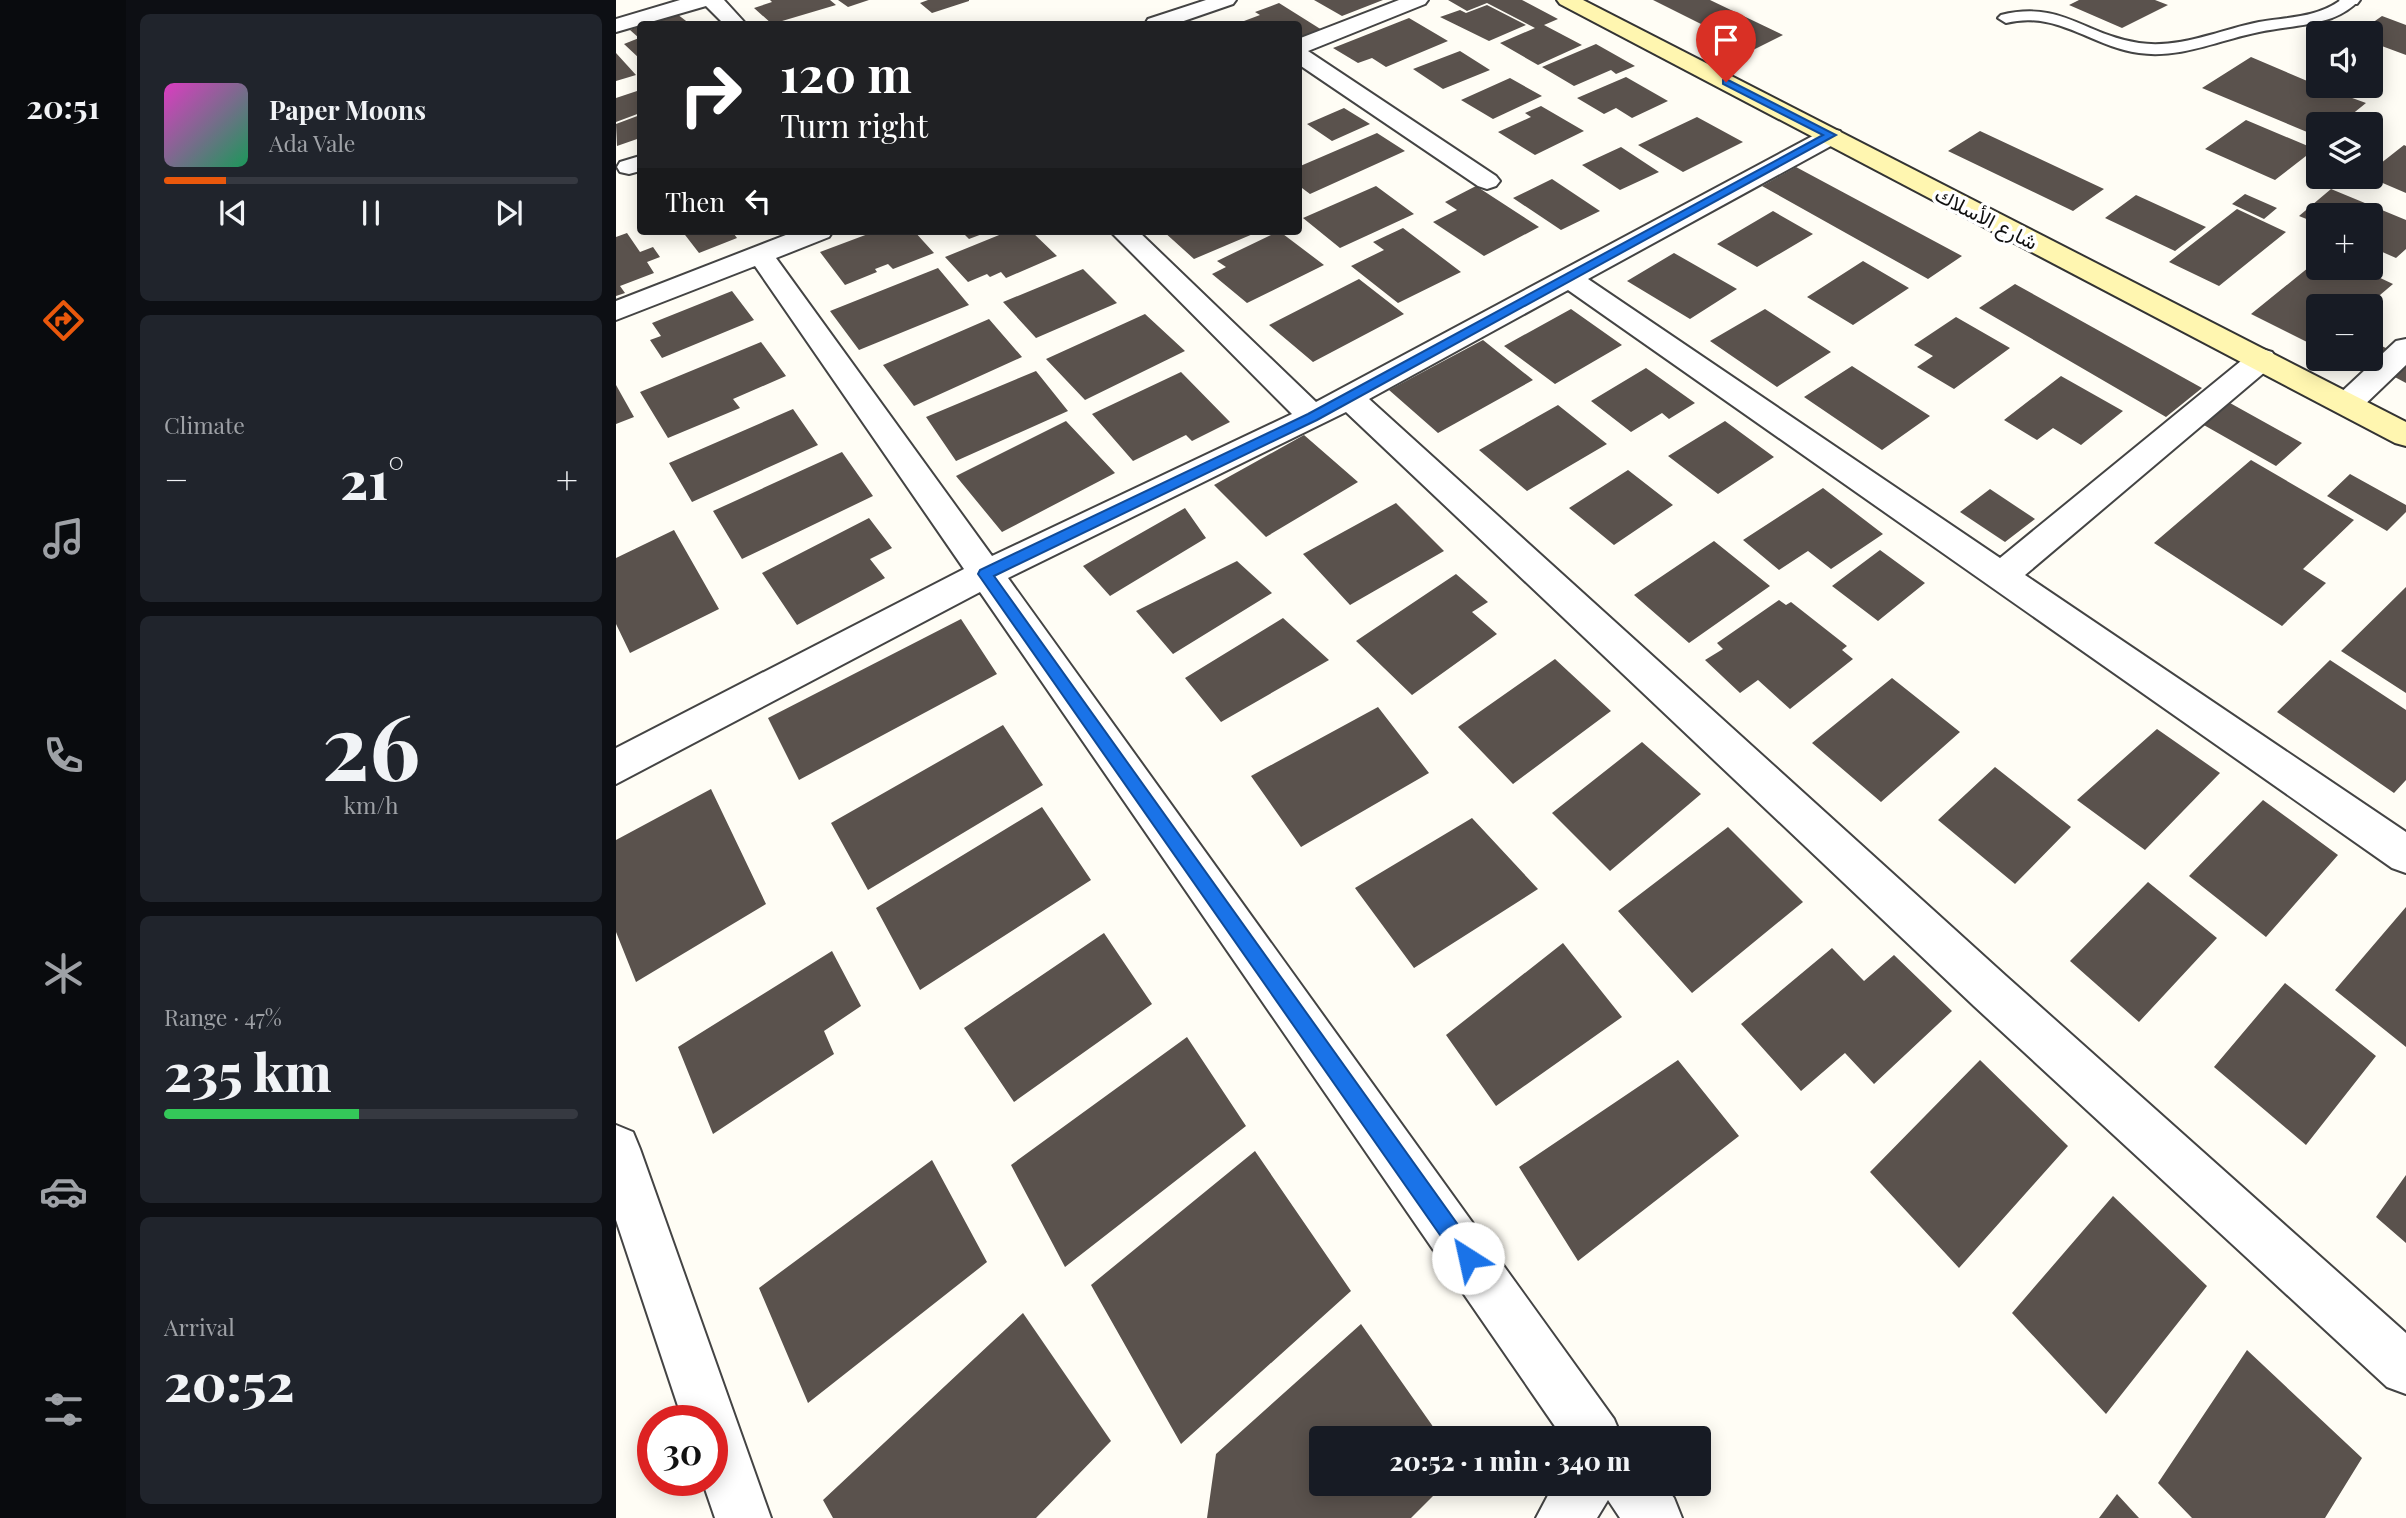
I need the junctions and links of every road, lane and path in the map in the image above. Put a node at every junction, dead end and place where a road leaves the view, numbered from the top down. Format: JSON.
{"nodes":[{"id":1,"x":702,"y":0,"type":"edge"},
{"id":2,"x":712,"y":0,"type":"edge"},
{"id":3,"x":1226,"y":0,"type":"edge"},
{"id":4,"x":1418,"y":0,"type":"edge"},
{"id":5,"x":1567,"y":0,"type":"edge"},
{"id":6,"x":2350,"y":0,"type":"edge"},
{"id":7,"x":2006,"y":18,"type":"dead end"},
{"id":8,"x":732,"y":21,"type":"edge"},
{"id":9,"x":1165,"y":21,"type":"edge"},
{"id":10,"x":616,"y":26,"type":"edge"},
{"id":11,"x":1302,"y":45,"type":"edge"},
{"id":12,"x":1302,"y":57,"type":"edge"},
{"id":13,"x":1831,"y":135,"type":"junction"},
{"id":14,"x":1487,"y":181,"type":"dead end"},
{"id":15,"x":810,"y":235,"type":"edge"},
{"id":16,"x":1127,"y":235,"type":"edge"},
{"id":17,"x":761,"y":254,"type":"junction"},
{"id":18,"x":1568,"y":278,"type":"junction"},
{"id":19,"x":616,"y":312,"type":"edge"},
{"id":20,"x":2406,"y":348,"type":"edge"},
{"id":21,"x":2262,"y":359,"type":"junction"},
{"id":22,"x":1349,"y":397,"type":"junction"},
{"id":23,"x":2347,"y":404,"type":"junction"},
{"id":24,"x":1313,"y":417,"type":"junction"},
{"id":25,"x":2406,"y":435,"type":"edge"},
{"id":26,"x":985,"y":574,"type":"junction"},
{"id":27,"x":2001,"y":576,"type":"junction"},
{"id":28,"x":616,"y":767,"type":"edge"},
{"id":29,"x":2406,"y":855,"type":"edge"},
{"id":30,"x":616,"y":1149,"type":"edge"},
{"id":31,"x":2406,"y":1368,"type":"edge"},
{"id":32,"x":704,"y":1405,"type":"edge"},
{"id":33,"x":1587,"y":1426,"type":"edge"},
{"id":34,"x":728,"y":1475,"type":"edge"},
{"id":35,"x":1579,"y":1496,"type":"edge"},
{"id":36,"x":1638,"y":1496,"type":"edge"},
{"id":37,"x":743,"y":1518,"type":"edge"},
{"id":38,"x":1564,"y":1518,"type":"edge"},
{"id":39,"x":1654,"y":1518,"type":"edge"}],
"edges":[{"from":1,"to":10,"type":"street"},
{"from":2,"to":8,"type":"street"},
{"from":3,"to":9,"type":"street"},
{"from":4,"to":11,"type":"street"},
{"from":5,"to":13,"type":"street","name":"شارع الأسلاك"},
{"from":6,"to":7,"type":"lane"},
{"from":12,"to":14,"type":"street"},
{"from":13,"to":18,"type":"street"},
{"from":13,"to":21,"type":"street","name":"شارع الأسلاك"},
{"from":15,"to":17,"type":"street"},
{"from":16,"to":24,"type":"street"},
{"from":17,"to":19,"type":"street"},
{"from":17,"to":26,"type":"street"},
{"from":18,"to":22,"type":"street"},
{"from":18,"to":27,"type":"street"},
{"from":20,"to":23,"type":"street"},
{"from":21,"to":23,"type":"street","name":"شارع الأسلاك"},
{"from":21,"to":27,"type":"street"},
{"from":22,"to":24,"type":"street"},
{"from":22,"to":31,"type":"street"},
{"from":23,"to":25,"type":"street","name":"شارع الأسلاك"},
{"from":24,"to":26,"type":"street"},
{"from":26,"to":28,"type":"street"},
{"from":26,"to":33,"type":"street"},
{"from":27,"to":29,"type":"street"},
{"from":30,"to":32,"type":"street"},
{"from":34,"to":37,"type":"street"},
{"from":35,"to":38,"type":"street"},
{"from":36,"to":39,"type":"street"}]}
